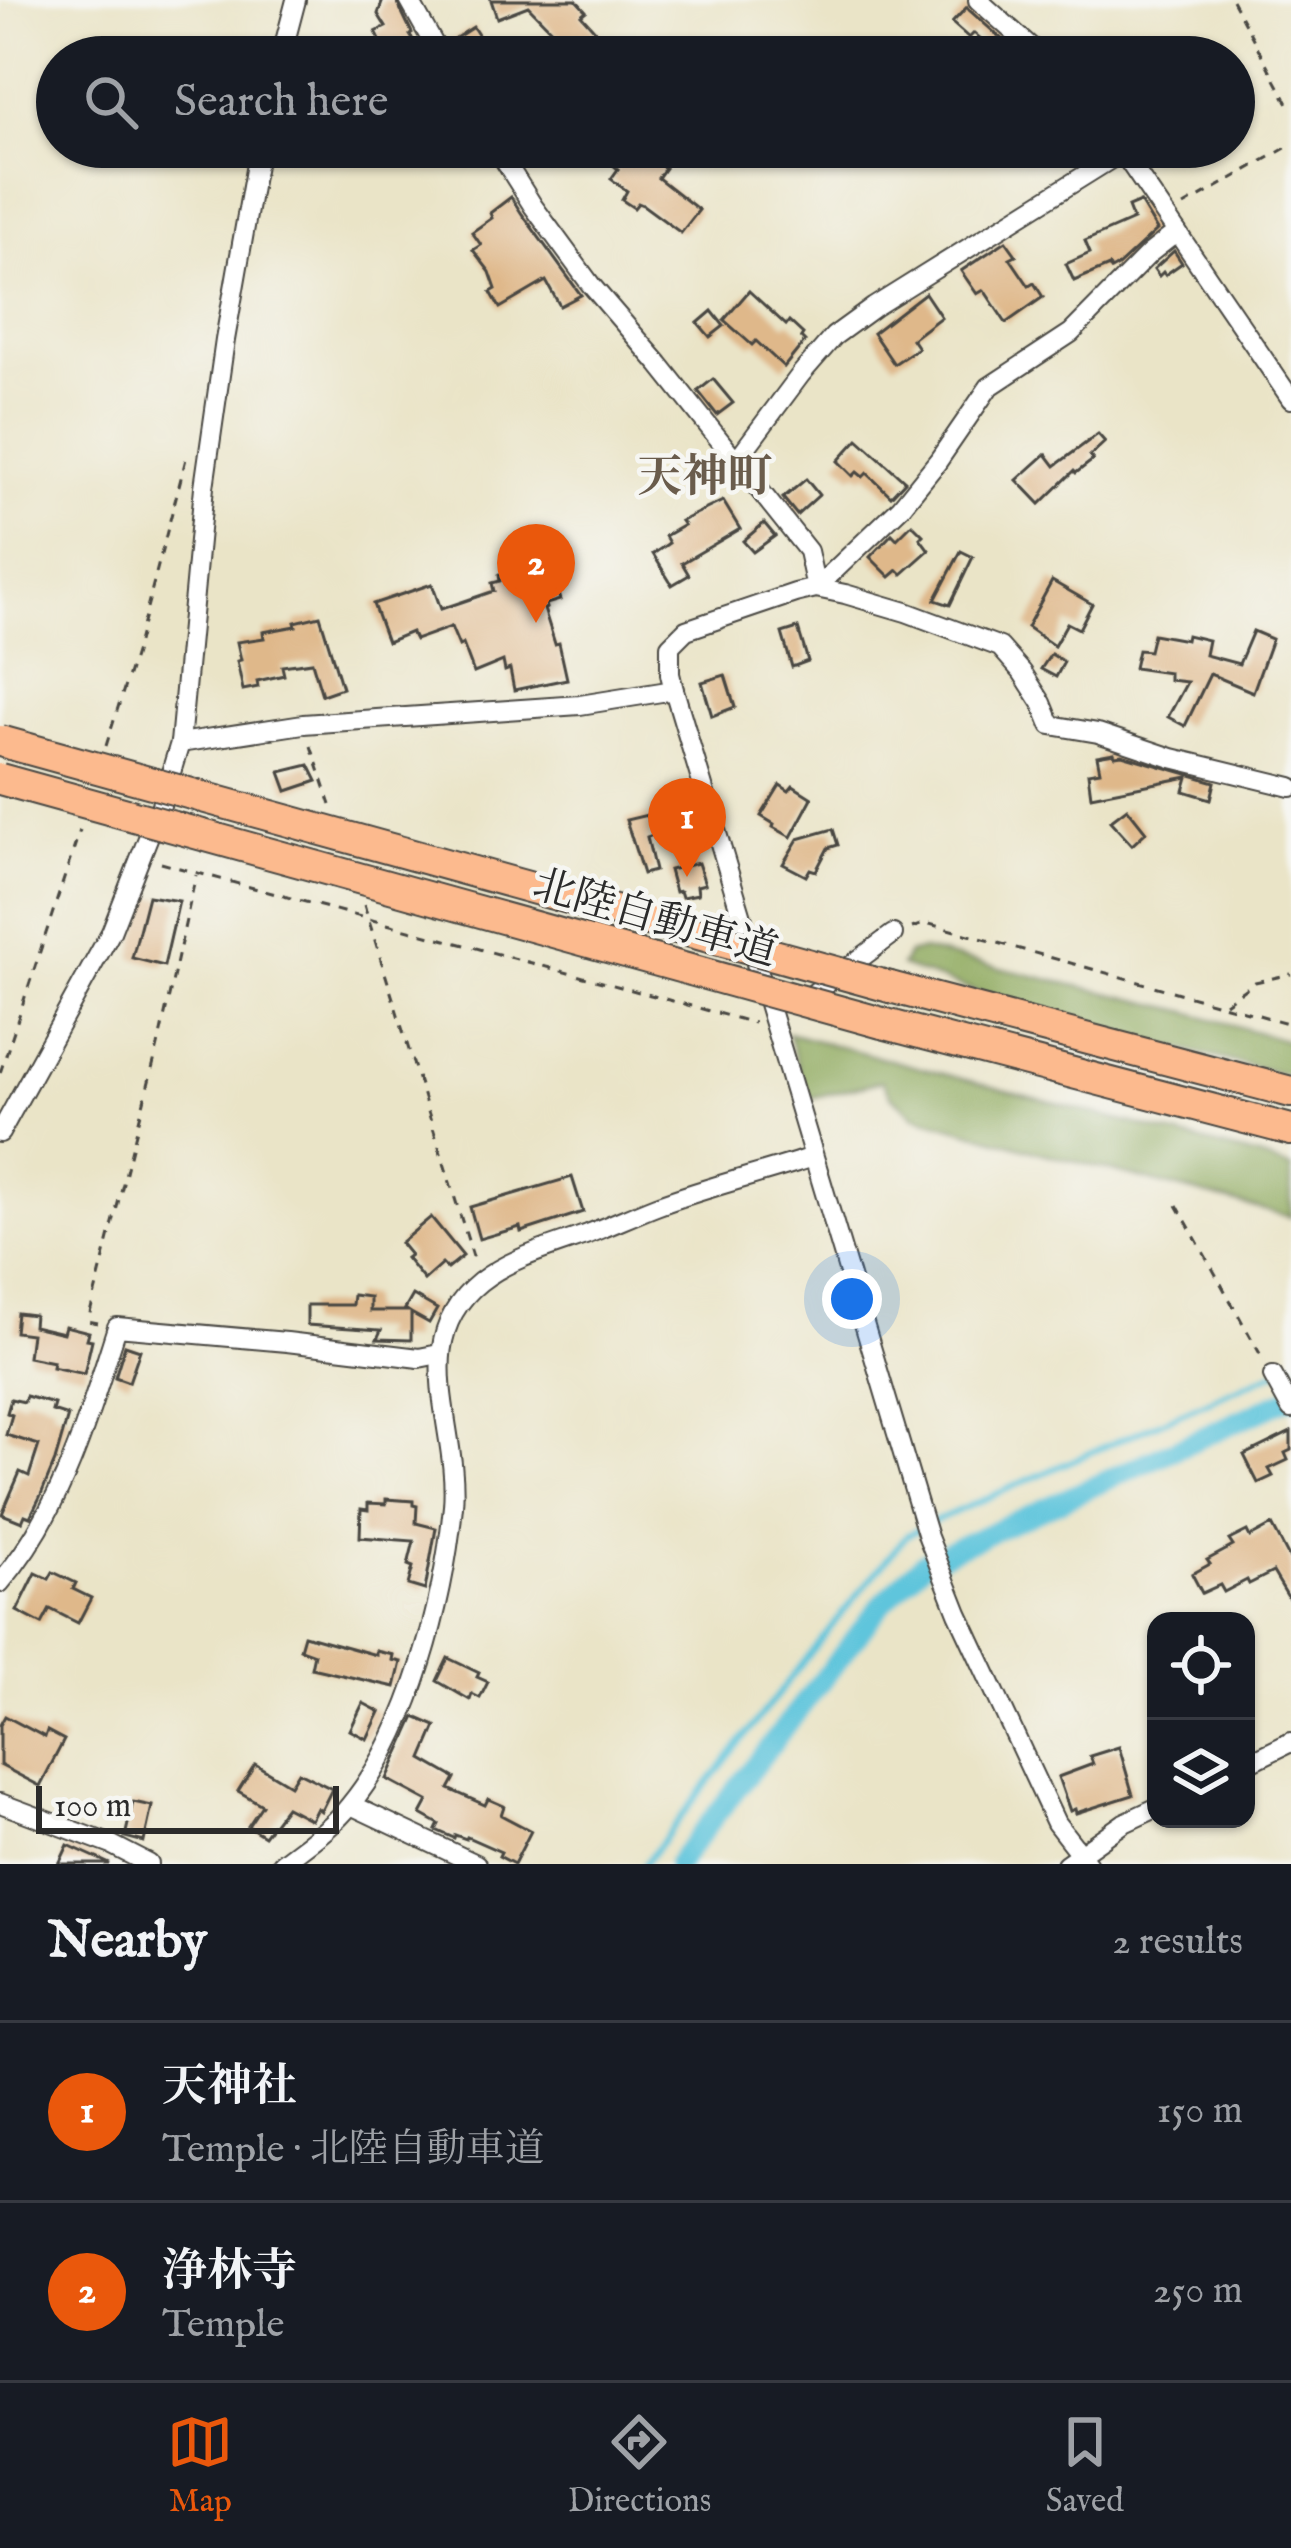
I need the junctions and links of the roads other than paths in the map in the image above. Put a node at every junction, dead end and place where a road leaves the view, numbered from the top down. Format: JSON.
{"nodes":[{"id":1,"x":296,"y":0,"type":"edge"},
{"id":2,"x":409,"y":0,"type":"edge"},
{"id":3,"x":979,"y":0,"type":"edge"},
{"id":4,"x":287,"y":36,"type":"edge"},
{"id":5,"x":429,"y":36,"type":"edge"},
{"id":6,"x":1019,"y":36,"type":"edge"},
{"id":7,"x":255,"y":168,"type":"edge"},
{"id":8,"x":509,"y":168,"type":"edge"},
{"id":9,"x":1092,"y":168,"type":"edge"},
{"id":10,"x":1133,"y":168,"type":"edge"},
{"id":11,"x":1172,"y":224,"type":"junction"},
{"id":12,"x":1291,"y":399,"type":"edge"},
{"id":13,"x":736,"y":461,"type":"junction"},
{"id":14,"x":816,"y":588,"type":"junction"},
{"id":15,"x":674,"y":690,"type":"junction"},
{"id":16,"x":0,"y":741,"type":"edge"},
{"id":17,"x":180,"y":743,"type":"junction"},
{"id":18,"x":0,"y":778,"type":"edge"},
{"id":19,"x":1291,"y":787,"type":"edge"},
{"id":20,"x":893,"y":934,"type":"road end"},
{"id":21,"x":774,"y":1023,"type":"junction"},
{"id":22,"x":1291,"y":1092,"type":"edge"},
{"id":23,"x":1291,"y":1130,"type":"edge"},
{"id":24,"x":0,"y":1133,"type":"edge"},
{"id":25,"x":813,"y":1157,"type":"junction"},
{"id":26,"x":439,"y":1354,"type":"junction"},
{"id":27,"x":1268,"y":1369,"type":"road end"},
{"id":28,"x":1291,"y":1409,"type":"edge"},
{"id":29,"x":0,"y":1582,"type":"edge"},
{"id":30,"x":1291,"y":1742,"type":"edge"},
{"id":31,"x":1255,"y":1760,"type":"edge"},
{"id":32,"x":0,"y":1803,"type":"edge"},
{"id":33,"x":350,"y":1805,"type":"junction"},
{"id":34,"x":1147,"y":1812,"type":"edge"},
{"id":35,"x":1078,"y":1860,"type":"edge"},
{"id":36,"x":149,"y":1864,"type":"edge"},
{"id":37,"x":281,"y":1864,"type":"edge"},
{"id":38,"x":476,"y":1864,"type":"edge"}],
"edges":[{"from":1,"to":4,"type":"street"},
{"from":2,"to":5,"type":"street"},
{"from":3,"to":6,"type":"street"},
{"from":7,"to":17,"type":"street"},
{"from":8,"to":13,"type":"street"},
{"from":9,"to":13,"type":"street"},
{"from":10,"to":11,"type":"street"},
{"from":11,"to":12,"type":"street"},
{"from":11,"to":14,"type":"street"},
{"from":13,"to":14,"type":"street"},
{"from":14,"to":15,"type":"street"},
{"from":14,"to":19,"type":"street"},
{"from":15,"to":17,"type":"street"},
{"from":15,"to":21,"type":"street"},
{"from":16,"to":22,"type":"highway","name":"北陸自動車道","bridge":true},
{"from":17,"to":24,"type":"street"},
{"from":18,"to":23,"type":"highway","name":"北陸自動車道","bridge":true},
{"from":20,"to":21,"type":"street"},
{"from":21,"to":25,"type":"street"},
{"from":25,"to":26,"type":"street"},
{"from":25,"to":35,"type":"street"},
{"from":26,"to":29,"type":"street"},
{"from":26,"to":33,"type":"street"},
{"from":27,"to":28,"type":"street"},
{"from":30,"to":31,"type":"street"},
{"from":32,"to":36,"type":"street"},
{"from":33,"to":37,"type":"street"},
{"from":33,"to":38,"type":"street"},
{"from":34,"to":35,"type":"street"}]}
